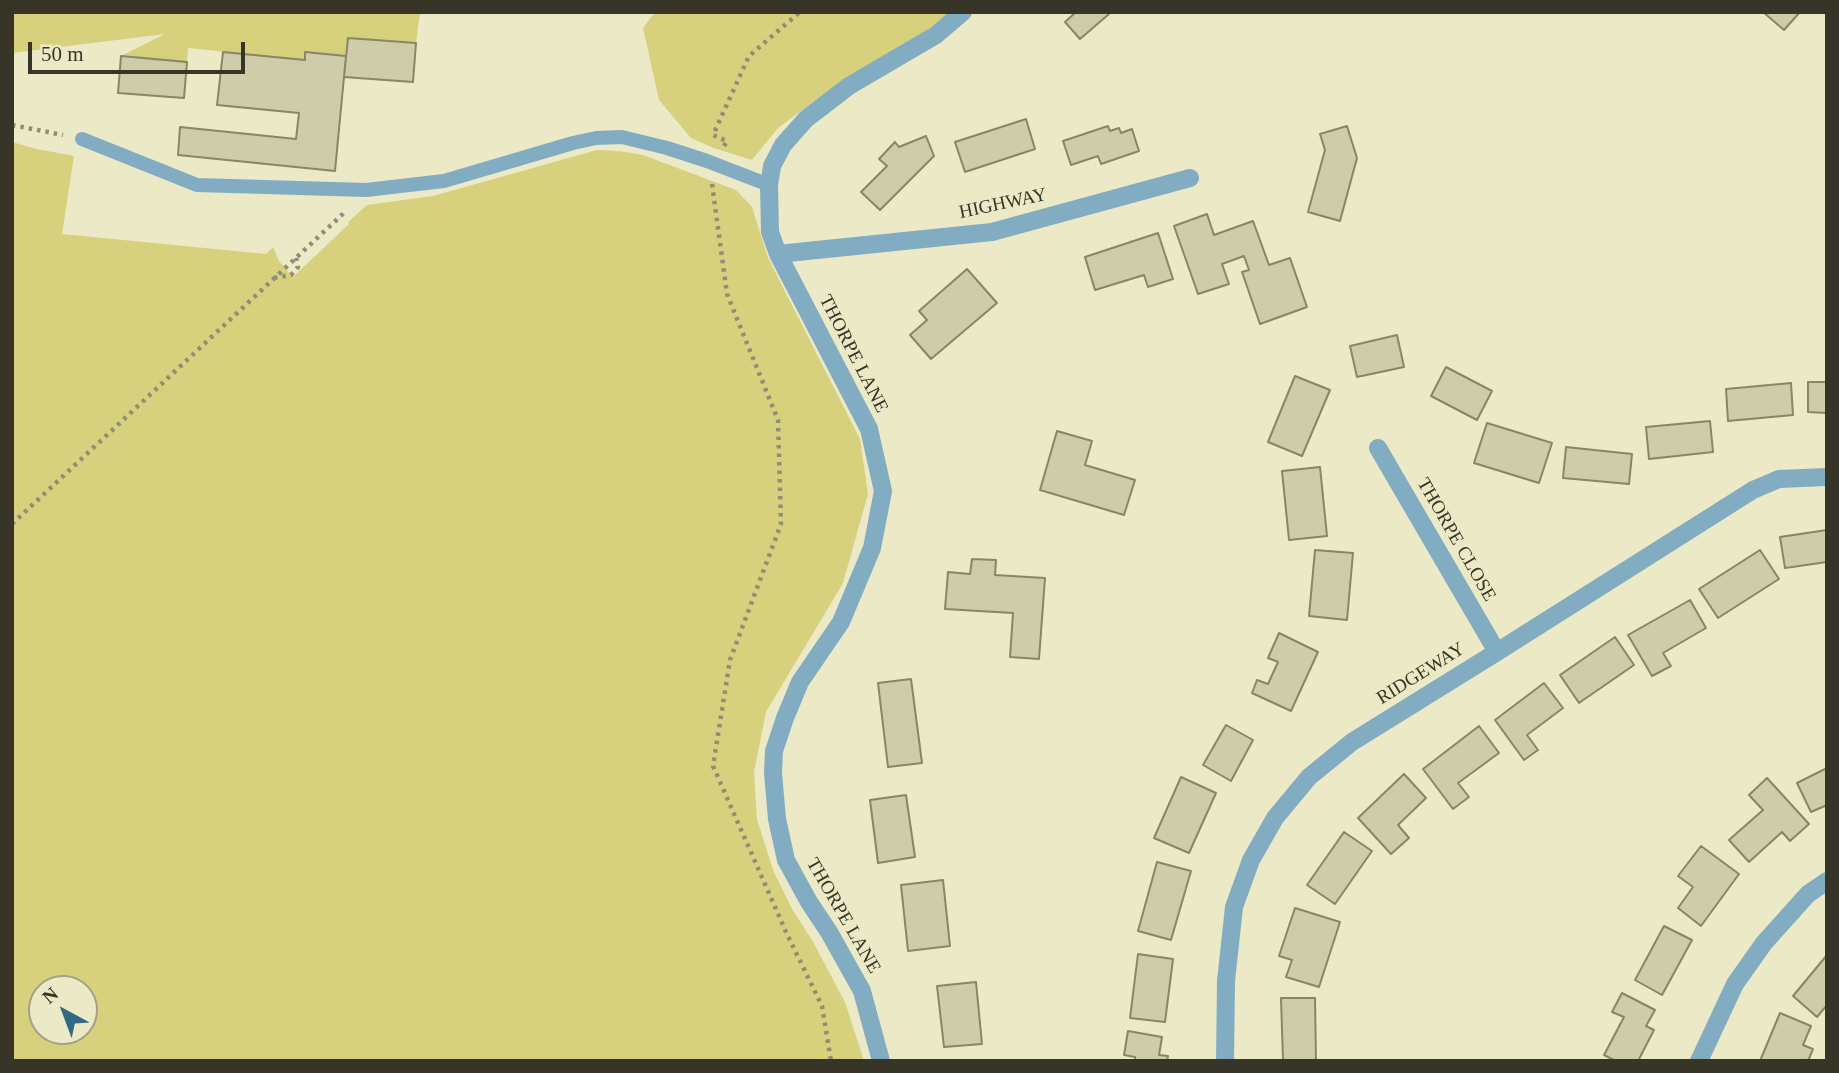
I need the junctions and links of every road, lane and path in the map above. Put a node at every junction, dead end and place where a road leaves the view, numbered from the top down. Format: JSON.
{"nodes":[{"id":1,"x":800,"y":12,"type":"edge"},
{"id":2,"x":963,"y":12,"type":"edge"},
{"id":3,"x":12,"y":125,"type":"edge"},
{"id":4,"x":82,"y":139,"type":"joint"},
{"id":5,"x":717,"y":165,"type":"junction"},
{"id":6,"x":1191,"y":178,"type":"dead end"},
{"id":7,"x":769,"y":185,"type":"junction"},
{"id":8,"x":366,"y":190,"type":"junction"},
{"id":9,"x":778,"y":254,"type":"junction"},
{"id":10,"x":296,"y":258,"type":"junction"},
{"id":11,"x":273,"y":278,"type":"junction"},
{"id":12,"x":1378,"y":448,"type":"dead end"},
{"id":13,"x":1827,"y":477,"type":"edge"},
{"id":14,"x":12,"y":524,"type":"edge"},
{"id":15,"x":1497,"y":652,"type":"junction"},
{"id":16,"x":1827,"y":881,"type":"edge"},
{"id":17,"x":831,"y":1061,"type":"edge"},
{"id":18,"x":881,"y":1061,"type":"edge"},
{"id":19,"x":1225,"y":1061,"type":"edge"},
{"id":20,"x":1699,"y":1061,"type":"edge"}],
"edges":[{"from":1,"to":5,"type":"path"},
{"from":2,"to":7,"type":"street","name":"THORPE LANE"},
{"from":3,"to":4,"type":"path"},
{"from":4,"to":8,"type":"lane"},
{"from":5,"to":7,"type":"lane"},
{"from":5,"to":8,"type":"lane"},
{"from":5,"to":17,"type":"path"},
{"from":6,"to":9,"type":"street","name":"HIGHWAY"},
{"from":7,"to":9,"type":"street","name":"THORPE LANE"},
{"from":8,"to":10,"type":"path"},
{"from":9,"to":18,"type":"street","name":"THORPE LANE"},
{"from":10,"to":11,"type":"path"},
{"from":10,"to":11,"type":"path"},
{"from":11,"to":14,"type":"path"},
{"from":12,"to":15,"type":"street","name":"THORPE CLOSE"},
{"from":13,"to":15,"type":"street","name":"RIDGEWAY"},
{"from":15,"to":19,"type":"street","name":"RIDGEWAY"},
{"from":16,"to":20,"type":"street"}]}
